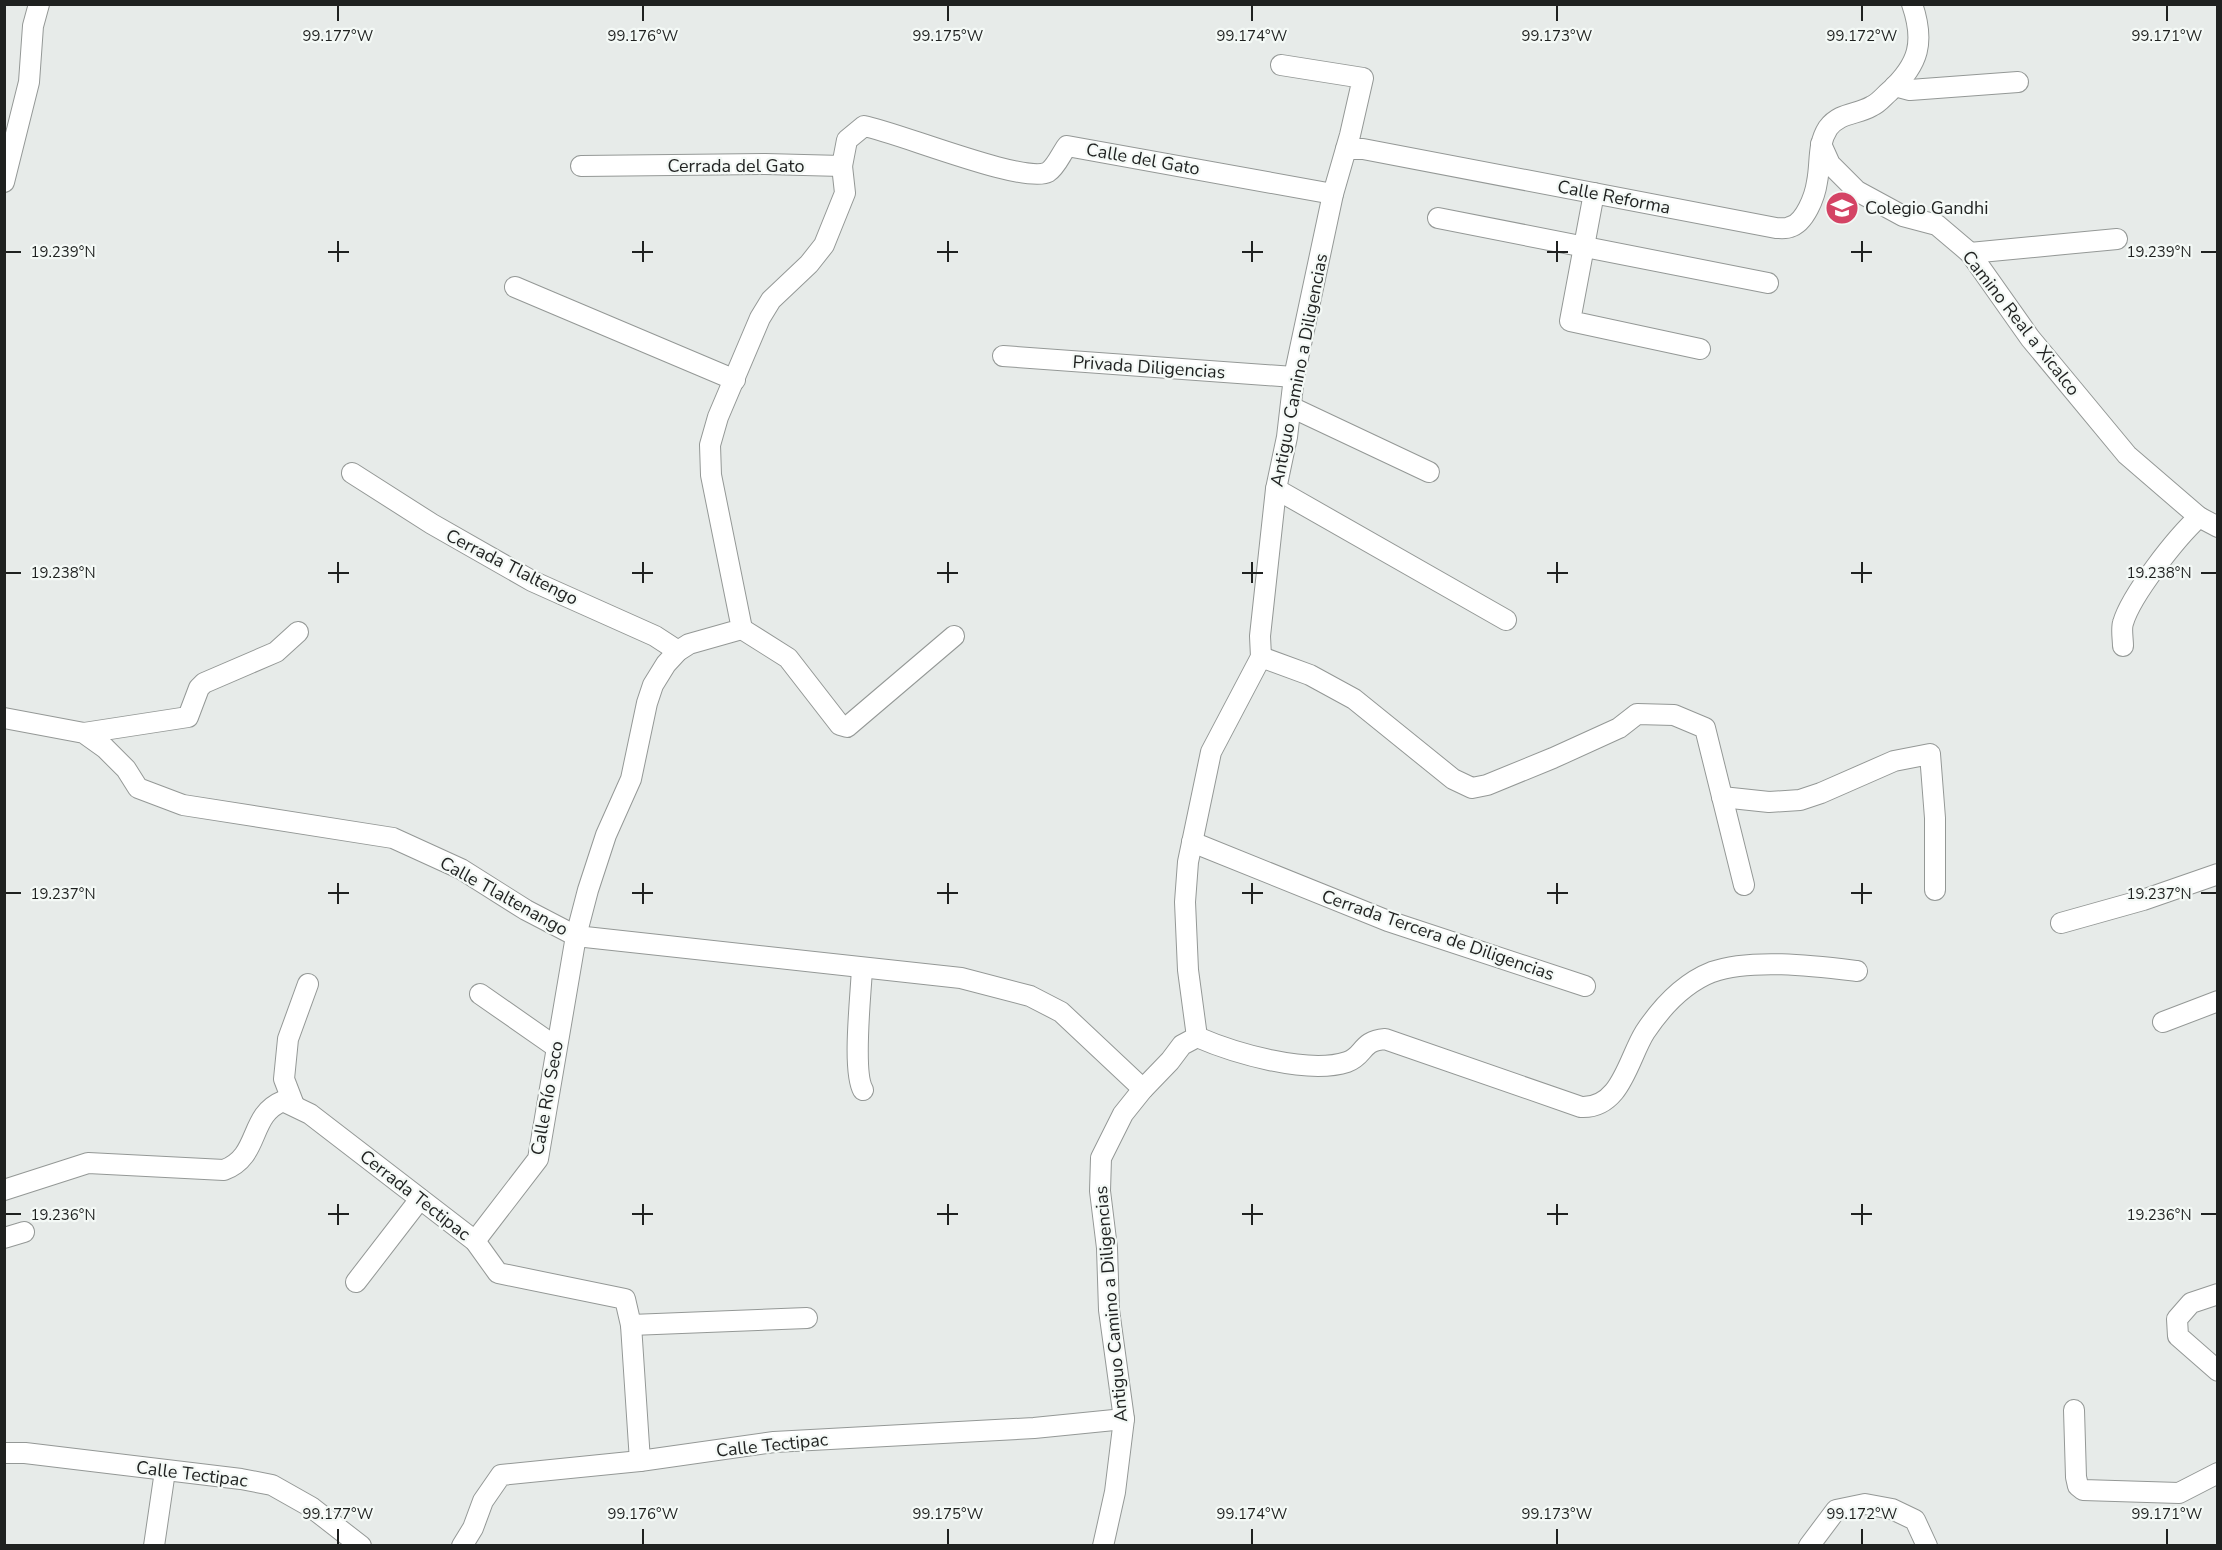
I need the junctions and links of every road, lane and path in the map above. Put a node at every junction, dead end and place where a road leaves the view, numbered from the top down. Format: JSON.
{"nodes":[{"id":1,"x":39,"y":4,"type":"edge"},
{"id":2,"x":1912,"y":4,"type":"edge"},
{"id":3,"x":1281,"y":65,"type":"dead end"},
{"id":4,"x":2018,"y":82,"type":"dead end"},
{"id":5,"x":1895,"y":86,"type":"junction"},
{"id":6,"x":1821,"y":144,"type":"junction"},
{"id":7,"x":1346,"y":149,"type":"junction"},
{"id":8,"x":581,"y":166,"type":"dead end"},
{"id":9,"x":842,"y":166,"type":"junction"},
{"id":10,"x":4,"y":182,"type":"edge"},
{"id":11,"x":1594,"y":193,"type":"junction"},
{"id":12,"x":1333,"y":194,"type":"junction"},
{"id":13,"x":1438,"y":218,"type":"dead end"},
{"id":14,"x":2117,"y":239,"type":"dead end"},
{"id":15,"x":1584,"y":247,"type":"junction"},
{"id":16,"x":1970,"y":253,"type":"junction"},
{"id":17,"x":1768,"y":284,"type":"dead end"},
{"id":18,"x":515,"y":287,"type":"dead end"},
{"id":19,"x":1700,"y":349,"type":"dead end"},
{"id":20,"x":1003,"y":356,"type":"dead end"},
{"id":21,"x":1294,"y":377,"type":"junction"},
{"id":22,"x":735,"y":380,"type":"junction"},
{"id":23,"x":1291,"y":407,"type":"junction"},
{"id":24,"x":1429,"y":472,"type":"dead end"},
{"id":25,"x":352,"y":473,"type":"dead end"},
{"id":26,"x":1276,"y":489,"type":"junction"},
{"id":27,"x":2199,"y":517,"type":"junction"},
{"id":28,"x":2217,"y":528,"type":"edge"},
{"id":29,"x":1506,"y":620,"type":"dead end"},
{"id":30,"x":742,"y":629,"type":"junction"},
{"id":31,"x":298,"y":632,"type":"dead end"},
{"id":32,"x":954,"y":636,"type":"dead end"},
{"id":33,"x":2123,"y":646,"type":"dead end"},
{"id":34,"x":678,"y":651,"type":"junction"},
{"id":35,"x":1261,"y":657,"type":"junction"},
{"id":36,"x":4,"y":718,"type":"edge"},
{"id":37,"x":84,"y":733,"type":"junction"},
{"id":38,"x":1722,"y":797,"type":"junction"},
{"id":39,"x":1192,"y":842,"type":"junction"},
{"id":40,"x":2217,"y":874,"type":"edge"},
{"id":41,"x":1744,"y":885,"type":"dead end"},
{"id":42,"x":1935,"y":890,"type":"dead end"},
{"id":43,"x":2061,"y":923,"type":"dead end"},
{"id":44,"x":576,"y":936,"type":"junction"},
{"id":45,"x":862,"y":968,"type":"junction"},
{"id":46,"x":1857,"y":971,"type":"dead end"},
{"id":47,"x":308,"y":984,"type":"dead end"},
{"id":48,"x":1584,"y":986,"type":"dead end"},
{"id":49,"x":480,"y":994,"type":"dead end"},
{"id":50,"x":2217,"y":1001,"type":"edge"},
{"id":51,"x":2163,"y":1022,"type":"dead end"},
{"id":52,"x":1197,"y":1037,"type":"junction"},
{"id":53,"x":556,"y":1047,"type":"junction"},
{"id":54,"x":1143,"y":1089,"type":"junction"},
{"id":55,"x":863,"y":1090,"type":"dead end"},
{"id":56,"x":288,"y":1103,"type":"junction"},
{"id":57,"x":4,"y":1190,"type":"edge"},
{"id":58,"x":420,"y":1198,"type":"junction"},
{"id":59,"x":24,"y":1232,"type":"dead end"},
{"id":60,"x":4,"y":1238,"type":"edge"},
{"id":61,"x":475,"y":1241,"type":"junction"},
{"id":62,"x":356,"y":1282,"type":"dead end"},
{"id":63,"x":2217,"y":1294,"type":"edge"},
{"id":64,"x":807,"y":1318,"type":"dead end"},
{"id":65,"x":631,"y":1325,"type":"junction"},
{"id":66,"x":2217,"y":1371,"type":"edge"},
{"id":67,"x":2074,"y":1410,"type":"dead end"},
{"id":68,"x":1124,"y":1419,"type":"junction"},
{"id":69,"x":4,"y":1453,"type":"edge"},
{"id":70,"x":640,"y":1461,"type":"junction"},
{"id":71,"x":165,"y":1471,"type":"junction"},
{"id":72,"x":2217,"y":1473,"type":"edge"},
{"id":73,"x":154,"y":1545,"type":"edge"},
{"id":74,"x":362,"y":1545,"type":"edge"},
{"id":75,"x":462,"y":1545,"type":"edge"},
{"id":76,"x":1103,"y":1545,"type":"edge"},
{"id":77,"x":1809,"y":1545,"type":"edge"},
{"id":78,"x":1927,"y":1545,"type":"edge"}],
"edges":[{"from":1,"to":10,"type":"street"},
{"from":2,"to":5,"type":"street"},
{"from":3,"to":7,"type":"street","name":"Antiguo Camino a Diligencias"},
{"from":4,"to":5,"type":"street"},
{"from":5,"to":6,"type":"street"},
{"from":6,"to":11,"type":"street","name":"Calle Reforma"},
{"from":6,"to":16,"type":"street","name":"Camino Real a Xicalco"},
{"from":7,"to":11,"type":"street","name":"Calle Reforma"},
{"from":7,"to":12,"type":"street","name":"Antiguo Camino a Diligencias"},
{"from":8,"to":9,"type":"street","name":"Cerrada del Gato"},
{"from":9,"to":12,"type":"street","name":"Calle del Gato"},
{"from":9,"to":22,"type":"street"},
{"from":11,"to":15,"type":"street"},
{"from":12,"to":21,"type":"street","name":"Antiguo Camino a Diligencias"},
{"from":13,"to":15,"type":"street"},
{"from":14,"to":16,"type":"street"},
{"from":15,"to":17,"type":"street"},
{"from":15,"to":19,"type":"street"},
{"from":16,"to":27,"type":"street","name":"Camino Real a Xicalco"},
{"from":18,"to":22,"type":"street"},
{"from":20,"to":21,"type":"street","name":"Privada Diligencias"},
{"from":21,"to":23,"type":"street","name":"Antiguo Camino a Diligencias"},
{"from":22,"to":30,"type":"street"},
{"from":23,"to":24,"type":"street"},
{"from":23,"to":26,"type":"street","name":"Antiguo Camino a Diligencias"},
{"from":25,"to":34,"type":"street","name":"Cerrada Tlaltengo"},
{"from":26,"to":29,"type":"street"},
{"from":26,"to":35,"type":"street","name":"Antiguo Camino a Diligencias"},
{"from":27,"to":28,"type":"street","name":"Camino Real a Xicalco"},
{"from":27,"to":33,"type":"street"},
{"from":30,"to":32,"type":"street"},
{"from":30,"to":34,"type":"street"},
{"from":31,"to":37,"type":"street"},
{"from":34,"to":44,"type":"street","name":"Calle Río Seco"},
{"from":35,"to":38,"type":"street"},
{"from":35,"to":39,"type":"street","name":"Antiguo Camino a Diligencias"},
{"from":36,"to":37,"type":"street","name":"Calle Tlaltenango"},
{"from":37,"to":44,"type":"street","name":"Calle Tlaltenango"},
{"from":38,"to":41,"type":"street"},
{"from":38,"to":42,"type":"street"},
{"from":39,"to":48,"type":"street","name":"Cerrada Tercera de Diligencias"},
{"from":39,"to":52,"type":"street","name":"Antiguo Camino a Diligencias"},
{"from":40,"to":43,"type":"street"},
{"from":44,"to":45,"type":"street","name":"Calle Tlaltenango"},
{"from":44,"to":53,"type":"street","name":"Calle Río Seco"},
{"from":45,"to":54,"type":"street","name":"Calle Tlaltenango"},
{"from":45,"to":55,"type":"street"},
{"from":46,"to":52,"type":"street"},
{"from":47,"to":56,"type":"street"},
{"from":49,"to":53,"type":"street"},
{"from":50,"to":51,"type":"street"},
{"from":52,"to":54,"type":"street","name":"Antiguo Camino a Diligencias"},
{"from":53,"to":61,"type":"street","name":"Calle Río Seco"},
{"from":54,"to":68,"type":"street","name":"Antiguo Camino a Diligencias"},
{"from":56,"to":57,"type":"street"},
{"from":56,"to":58,"type":"street","name":"Cerrada Tectipac"},
{"from":58,"to":61,"type":"street","name":"Cerrada Tectipac"},
{"from":58,"to":62,"type":"street"},
{"from":59,"to":60,"type":"street"},
{"from":61,"to":65,"type":"street","name":"Cerrada Tectipac"},
{"from":63,"to":66,"type":"street"},
{"from":64,"to":65,"type":"street"},
{"from":65,"to":70,"type":"street","name":"Cerrada Tectipac"},
{"from":67,"to":72,"type":"street"},
{"from":68,"to":70,"type":"street","name":"Calle Tectipac"},
{"from":68,"to":76,"type":"street","name":"Antiguo Camino a Diligencias"},
{"from":69,"to":71,"type":"street","name":"Calle Tectipac"},
{"from":70,"to":75,"type":"street","name":"Calle Tectipac"},
{"from":71,"to":73,"type":"street"},
{"from":71,"to":74,"type":"street","name":"Calle Tectipac"},
{"from":77,"to":78,"type":"street"}]}
